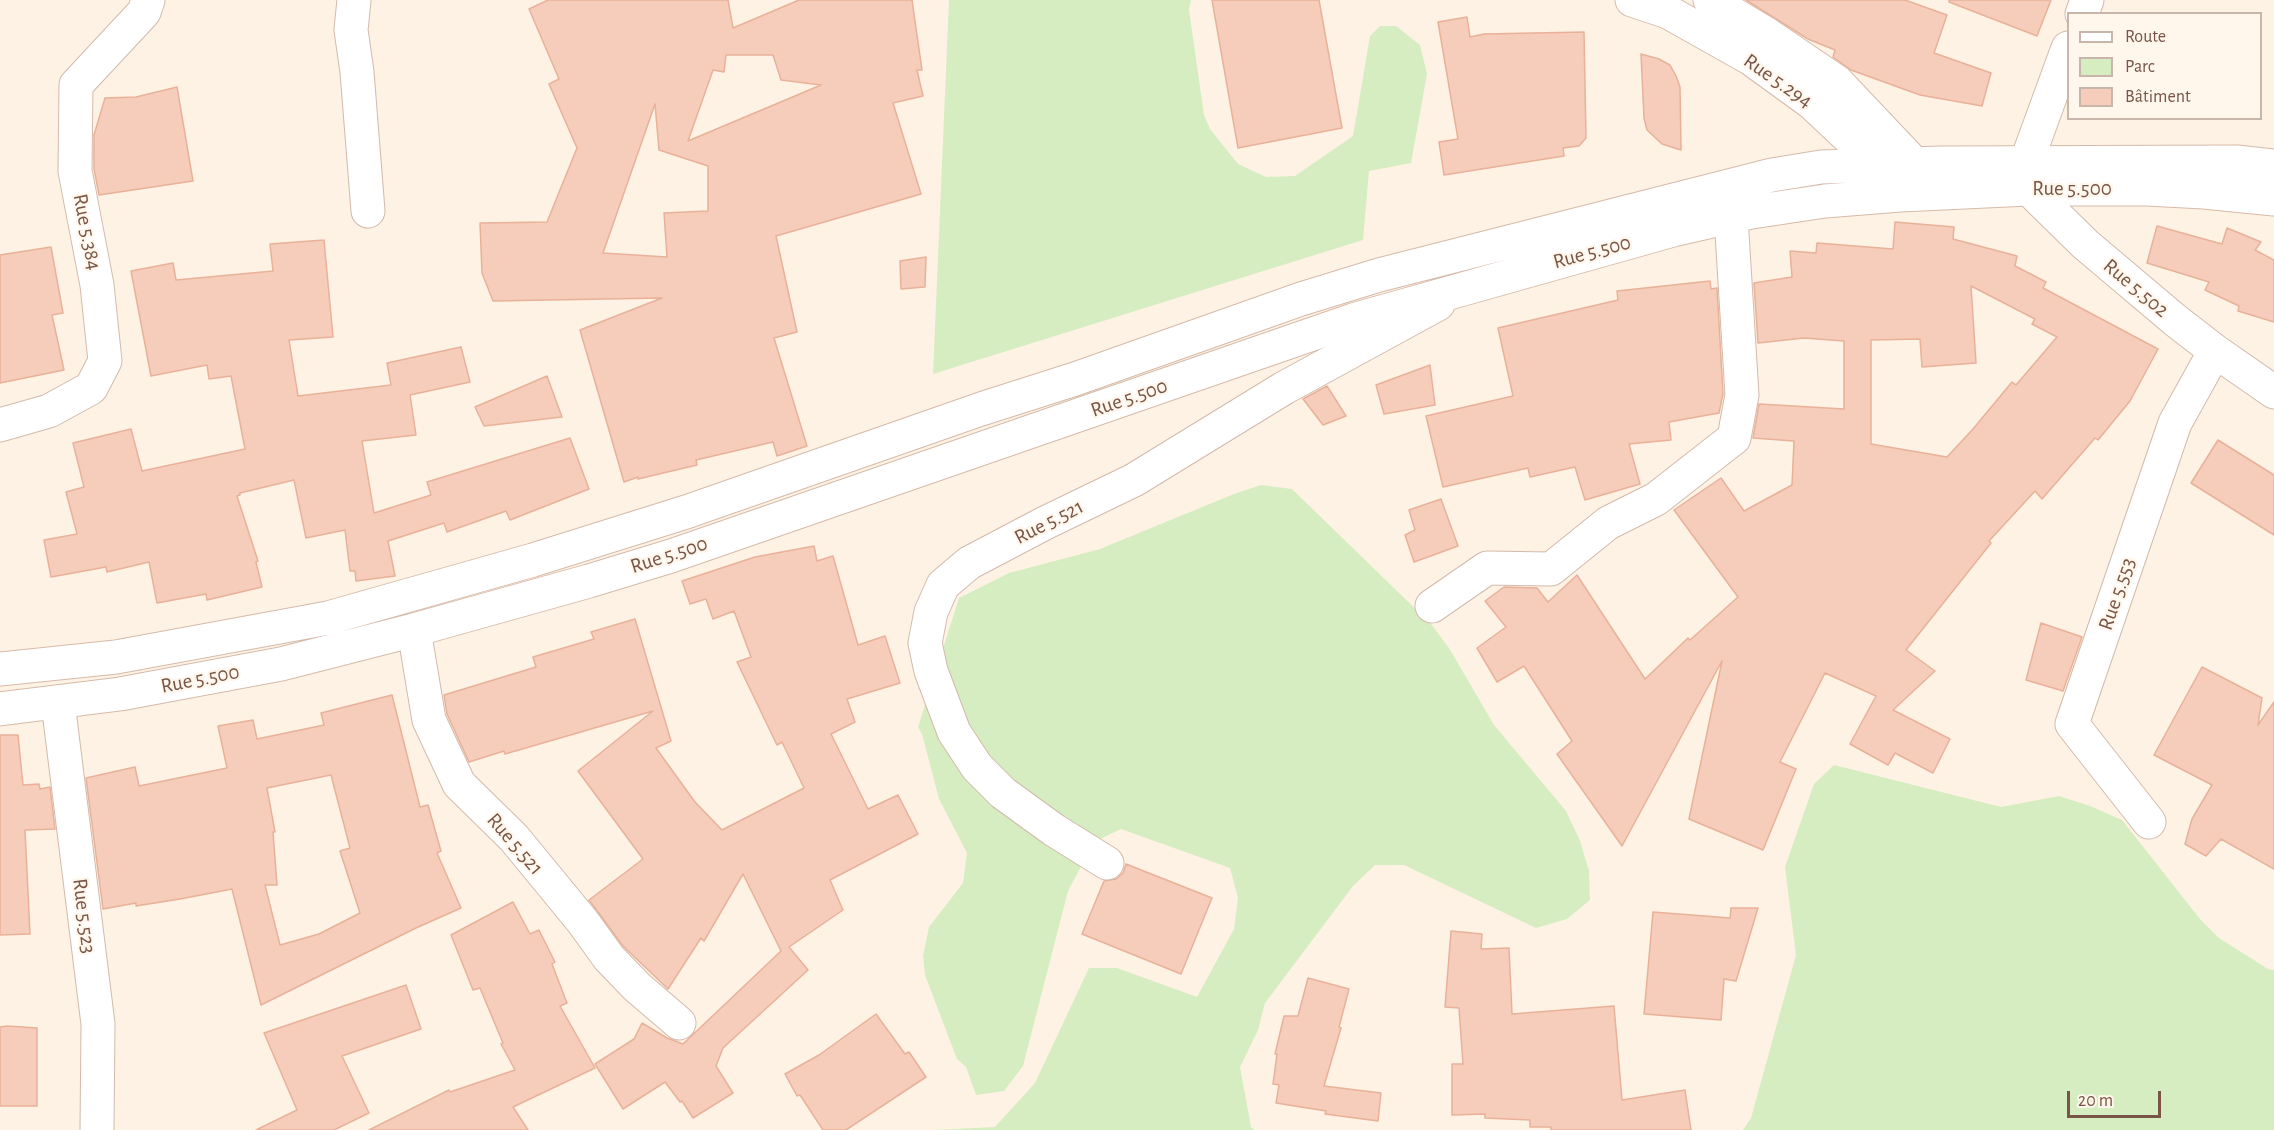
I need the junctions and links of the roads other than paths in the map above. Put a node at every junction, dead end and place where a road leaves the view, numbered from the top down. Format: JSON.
{"nodes":[{"id":1,"x":148,"y":0,"type":"edge"},
{"id":2,"x":354,"y":0,"type":"edge"},
{"id":3,"x":1632,"y":0,"type":"edge"},
{"id":4,"x":1710,"y":0,"type":"edge"},
{"id":5,"x":2067,"y":51,"type":"edge"},
{"id":6,"x":1916,"y":164,"type":"junction"},
{"id":7,"x":1878,"y":165,"type":"junction"},
{"id":8,"x":2274,"y":166,"type":"edge"},
{"id":9,"x":2027,"y":176,"type":"junction"},
{"id":10,"x":1938,"y":193,"type":"junction"},
{"id":11,"x":1900,"y":195,"type":"junction"},
{"id":12,"x":2274,"y":199,"type":"edge"},
{"id":13,"x":368,"y":211,"type":"dead end"},
{"id":14,"x":1731,"y":217,"type":"junction"},
{"id":15,"x":1471,"y":286,"type":"junction"},
{"id":16,"x":2215,"y":351,"type":"junction"},
{"id":17,"x":2274,"y":392,"type":"edge"},
{"id":18,"x":0,"y":425,"type":"edge"},
{"id":19,"x":1432,"y":606,"type":"dead end"},
{"id":20,"x":414,"y":630,"type":"junction"},
{"id":21,"x":0,"y":669,"type":"edge"},
{"id":22,"x":58,"y":703,"type":"junction"},
{"id":23,"x":0,"y":709,"type":"edge"},
{"id":24,"x":2149,"y":822,"type":"dead end"},
{"id":25,"x":1107,"y":863,"type":"dead end"},
{"id":26,"x":680,"y":1023,"type":"dead end"},
{"id":27,"x":97,"y":1130,"type":"edge"}],
"edges":[{"from":1,"to":18,"type":"main road","name":"Rue 5.384"},
{"from":2,"to":13,"type":"main road"},
{"from":3,"to":7,"type":"main road","name":"Rue 5.294"},
{"from":4,"to":6,"type":"main road","name":"Rue 5.294"},
{"from":5,"to":9,"type":"main road"},
{"from":6,"to":7,"type":"main road","name":"Rue 5.500"},
{"from":6,"to":9,"type":"main road","name":"Rue 5.500"},
{"from":6,"to":10,"type":"main road","name":"Rue 5.294"},
{"from":7,"to":11,"type":"main road","name":"Rue 5.294"},
{"from":7,"to":21,"type":"main road","name":"Rue 5.500"},
{"from":8,"to":9,"type":"main road","name":"Rue 5.500"},
{"from":9,"to":10,"type":"main road","name":"Rue 5.500"},
{"from":9,"to":12,"type":"main road","name":"Rue 5.500"},
{"from":9,"to":16,"type":"main road","name":"Rue 5.502"},
{"from":10,"to":11,"type":"main road","name":"Rue 5.500"},
{"from":11,"to":14,"type":"main road","name":"Rue 5.500"},
{"from":14,"to":15,"type":"main road","name":"Rue 5.500"},
{"from":14,"to":19,"type":"main road"},
{"from":15,"to":20,"type":"main road","name":"Rue 5.500"},
{"from":15,"to":25,"type":"main road","name":"Rue 5.521"},
{"from":16,"to":17,"type":"main road","name":"Rue 5.502"},
{"from":16,"to":24,"type":"main road","name":"Rue 5.553"},
{"from":20,"to":22,"type":"main road","name":"Rue 5.500"},
{"from":20,"to":26,"type":"main road","name":"Rue 5.521"},
{"from":22,"to":23,"type":"main road","name":"Rue 5.500"},
{"from":22,"to":27,"type":"main road","name":"Rue 5.523"}]}
